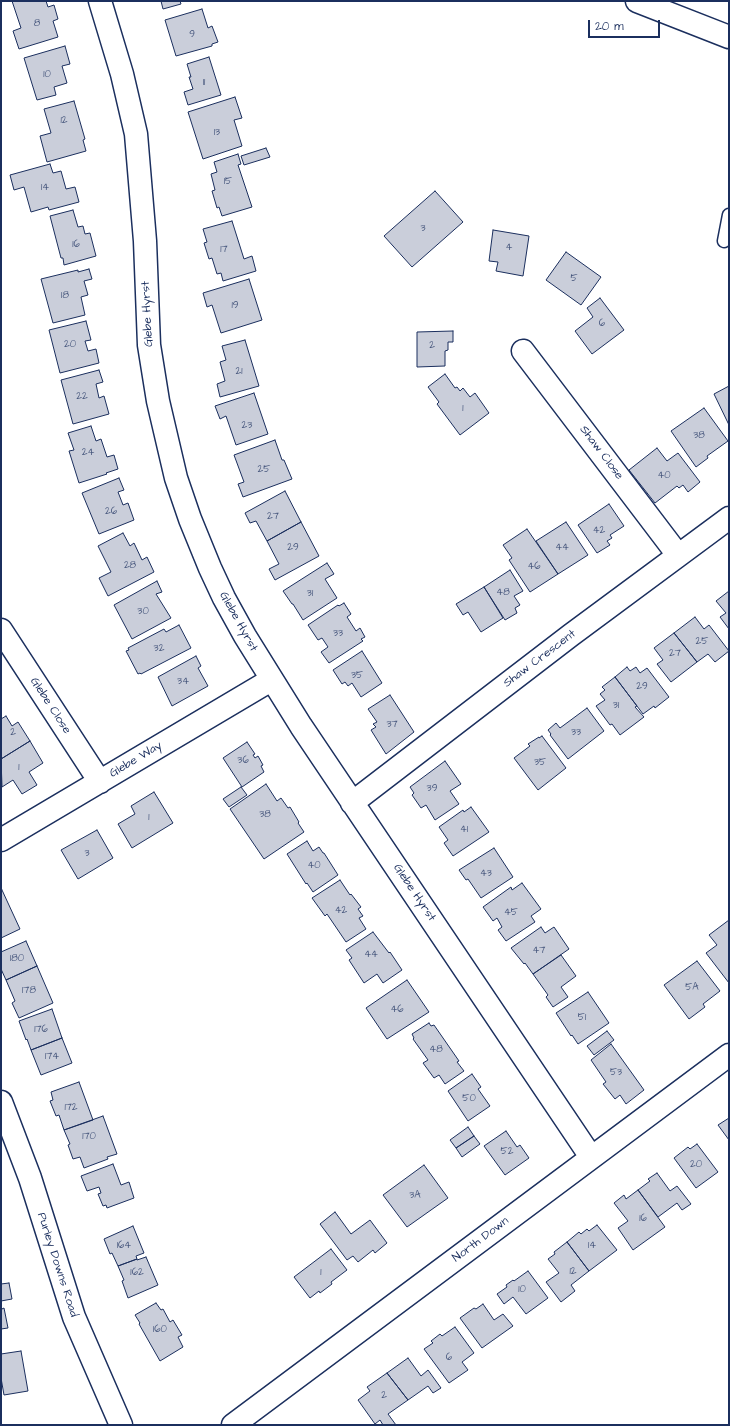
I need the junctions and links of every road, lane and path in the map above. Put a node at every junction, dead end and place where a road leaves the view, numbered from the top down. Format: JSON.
{"nodes":[{"id":1,"x":100,"y":1,"type":"edge"},
{"id":2,"x":637,"y":1,"type":"edge"},
{"id":3,"x":729,"y":37,"type":"edge"},
{"id":4,"x":729,"y":215,"type":"edge"},
{"id":5,"x":724,"y":241,"type":"dead end"},
{"id":6,"x":523,"y":351,"type":"dead end"},
{"id":7,"x":729,"y":518,"type":"edge"},
{"id":8,"x":678,"y":555,"type":"junction"},
{"id":9,"x":1,"y":630,"type":"edge"},
{"id":10,"x":271,"y":680,"type":"junction"},
{"id":11,"x":100,"y":782,"type":"junction"},
{"id":12,"x":352,"y":803,"type":"junction"},
{"id":13,"x":1,"y":840,"type":"edge"},
{"id":14,"x":729,"y":1055,"type":"edge"},
{"id":15,"x":1,"y":1102,"type":"edge"},
{"id":16,"x":591,"y":1157,"type":"junction"},
{"id":17,"x":121,"y":1425,"type":"edge"},
{"id":18,"x":233,"y":1425,"type":"edge"}],
"edges":[{"from":1,"to":10,"type":"street","name":"Glebe Hyrst"},
{"from":2,"to":3,"type":"street"},
{"from":4,"to":5,"type":"lane"},
{"from":6,"to":8,"type":"street","name":"Shaw Close"},
{"from":7,"to":8,"type":"street","name":"Shaw Crescent"},
{"from":8,"to":12,"type":"street","name":"Shaw Crescent"},
{"from":9,"to":11,"type":"street","name":"Glebe Close"},
{"from":10,"to":11,"type":"street","name":"Glebe Way"},
{"from":10,"to":12,"type":"street","name":"Glebe Hyrst"},
{"from":11,"to":13,"type":"street","name":"Glebe Way"},
{"from":12,"to":16,"type":"street","name":"Glebe Hyrst"},
{"from":14,"to":16,"type":"street","name":"North Down"},
{"from":15,"to":17,"type":"street","name":"Purley Downs Road"},
{"from":16,"to":18,"type":"street","name":"North Down"}]}
